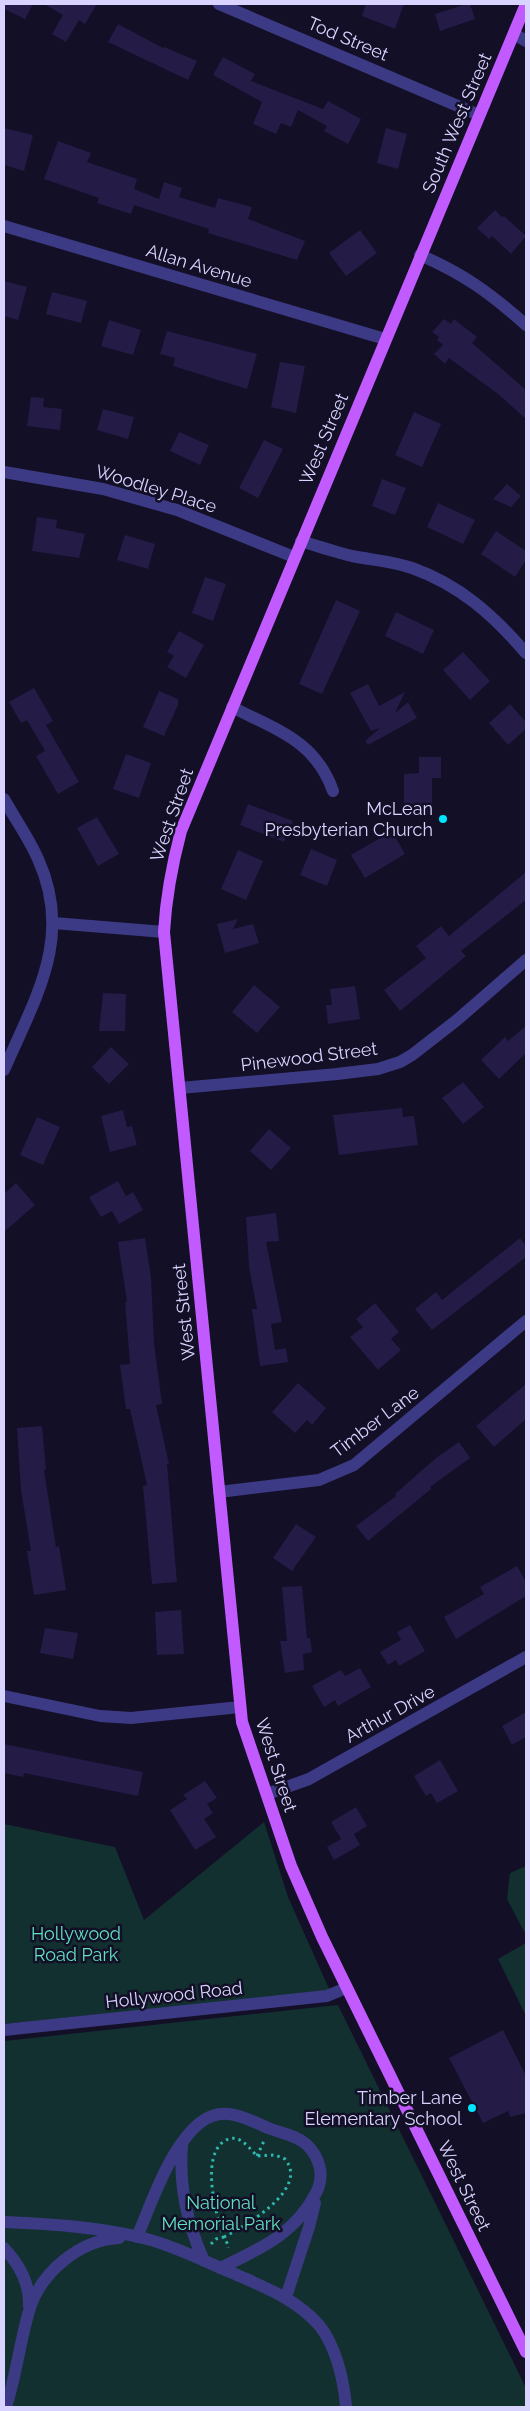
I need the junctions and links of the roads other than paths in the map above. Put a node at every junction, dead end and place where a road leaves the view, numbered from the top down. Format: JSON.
{"nodes":[{"id":1,"x":219,"y":4,"type":"edge"},
{"id":2,"x":526,"y":4,"type":"edge"},
{"id":3,"x":514,"y":34,"type":"junction"},
{"id":4,"x":526,"y":40,"type":"edge"},
{"id":5,"x":479,"y":115,"type":"junction"},
{"id":6,"x":4,"y":226,"type":"edge"},
{"id":7,"x":420,"y":255,"type":"junction"},
{"id":8,"x":526,"y":325,"type":"edge"},
{"id":9,"x":385,"y":339,"type":"junction"},
{"id":10,"x":4,"y":472,"type":"edge"},
{"id":11,"x":300,"y":541,"type":"junction"},
{"id":12,"x":294,"y":557,"type":"junction"},
{"id":13,"x":526,"y":653,"type":"edge"},
{"id":14,"x":232,"y":707,"type":"junction"},
{"id":15,"x":333,"y":791,"type":"dead end"},
{"id":16,"x":4,"y":799,"type":"edge"},
{"id":17,"x":54,"y":923,"type":"junction"},
{"id":18,"x":164,"y":932,"type":"junction"},
{"id":19,"x":526,"y":960,"type":"edge"},
{"id":20,"x":4,"y":1070,"type":"edge"},
{"id":21,"x":180,"y":1088,"type":"junction"},
{"id":22,"x":526,"y":1321,"type":"edge"},
{"id":23,"x":219,"y":1492,"type":"junction"},
{"id":24,"x":526,"y":1657,"type":"edge"},
{"id":25,"x":4,"y":1696,"type":"edge"},
{"id":26,"x":240,"y":1707,"type":"junction"},
{"id":27,"x":267,"y":1794,"type":"junction"},
{"id":28,"x":346,"y":1988,"type":"junction"},
{"id":29,"x":4,"y":2030,"type":"edge"},
{"id":30,"x":183,"y":2143,"type":"junction"},
{"id":31,"x":318,"y":2189,"type":"junction"},
{"id":32,"x":4,"y":2222,"type":"edge"},
{"id":33,"x":136,"y":2237,"type":"junction"},
{"id":34,"x":4,"y":2248,"type":"edge"},
{"id":35,"x":204,"y":2261,"type":"junction"},
{"id":36,"x":220,"y":2268,"type":"junction"},
{"id":37,"x":286,"y":2297,"type":"junction"},
{"id":38,"x":29,"y":2311,"type":"junction"},
{"id":39,"x":526,"y":2352,"type":"edge"},
{"id":40,"x":6,"y":2407,"type":"edge"},
{"id":41,"x":346,"y":2407,"type":"edge"}],
"edges":[{"from":1,"to":5,"type":"street","name":"Tod Street"},
{"from":2,"to":3,"type":"main road","name":"South West Street"},
{"from":3,"to":4,"type":"street"},
{"from":3,"to":5,"type":"main road","name":"South West Street"},
{"from":5,"to":7,"type":"main road","name":"South West Street"},
{"from":6,"to":9,"type":"street","name":"Allan Avenue"},
{"from":7,"to":8,"type":"street"},
{"from":7,"to":9,"type":"main road","name":"West Street"},
{"from":9,"to":11,"type":"main road","name":"West Street"},
{"from":10,"to":12,"type":"street","name":"Woodley Place"},
{"from":11,"to":12,"type":"main road","name":"West Street"},
{"from":11,"to":13,"type":"street"},
{"from":12,"to":14,"type":"main road","name":"West Street"},
{"from":14,"to":15,"type":"street"},
{"from":14,"to":18,"type":"main road","name":"West Street"},
{"from":16,"to":17,"type":"street"},
{"from":17,"to":18,"type":"street"},
{"from":17,"to":20,"type":"street"},
{"from":18,"to":21,"type":"main road","name":"West Street"},
{"from":19,"to":21,"type":"street","name":"Pinewood Street"},
{"from":21,"to":23,"type":"main road","name":"West Street"},
{"from":22,"to":23,"type":"street","name":"Timber Lane"},
{"from":23,"to":26,"type":"main road","name":"West Street"},
{"from":24,"to":27,"type":"street","name":"Arthur Drive"},
{"from":25,"to":26,"type":"street"},
{"from":26,"to":27,"type":"main road","name":"West Street"},
{"from":27,"to":28,"type":"main road","name":"West Street"},
{"from":28,"to":29,"type":"street","name":"Hollywood Road"},
{"from":28,"to":39,"type":"main road","name":"West Street"},
{"from":30,"to":31,"type":"street"},
{"from":30,"to":33,"type":"street"},
{"from":30,"to":35,"type":"street"},
{"from":31,"to":36,"type":"street"},
{"from":31,"to":37,"type":"street"},
{"from":32,"to":33,"type":"street"},
{"from":33,"to":35,"type":"street"},
{"from":33,"to":38,"type":"street"},
{"from":34,"to":38,"type":"street"},
{"from":35,"to":36,"type":"street"},
{"from":36,"to":37,"type":"street"},
{"from":37,"to":41,"type":"street"},
{"from":38,"to":40,"type":"street"}]}
